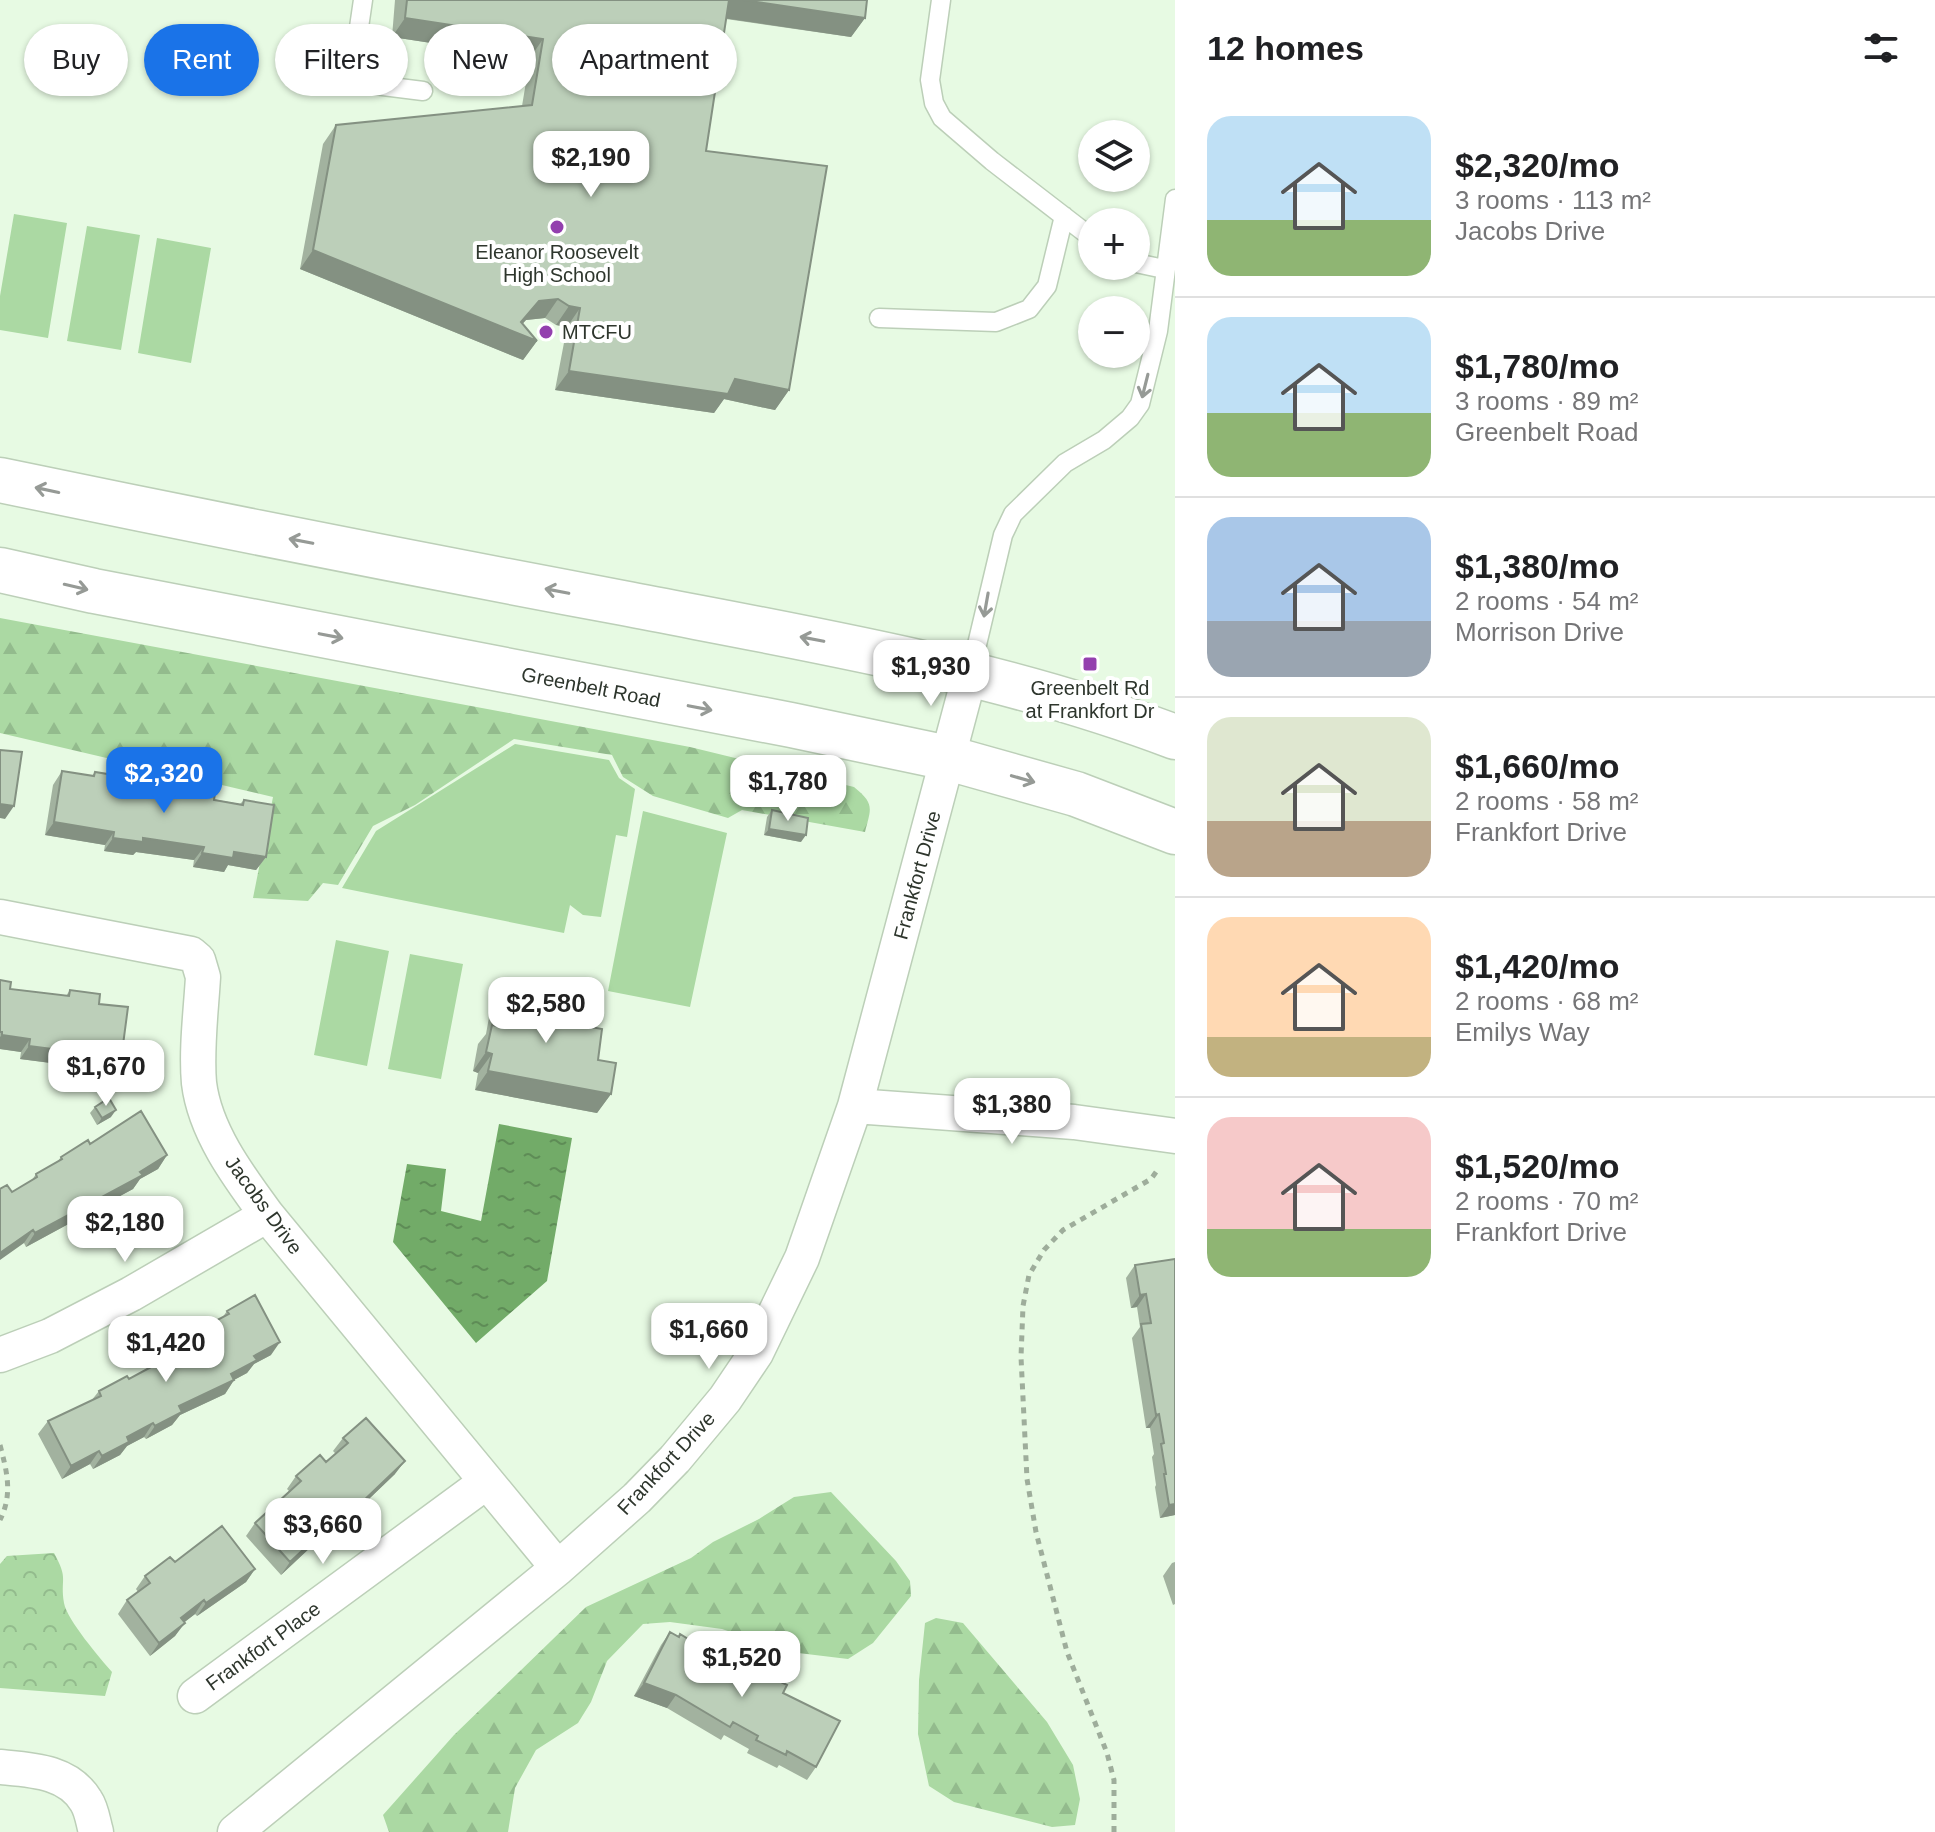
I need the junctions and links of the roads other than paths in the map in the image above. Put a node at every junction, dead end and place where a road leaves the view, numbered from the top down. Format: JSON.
{"nodes":[{"id":1,"x":363,"y":0,"type":"edge"},
{"id":2,"x":941,"y":0,"type":"edge"},
{"id":3,"x":423,"y":91,"type":"dead end"},
{"id":4,"x":1175,"y":199,"type":"edge"},
{"id":5,"x":1064,"y":216,"type":"junction"},
{"id":6,"x":1078,"y":227,"type":"edge"},
{"id":7,"x":1150,"y":266,"type":"edge"},
{"id":8,"x":1164,"y":269,"type":"junction"},
{"id":9,"x":879,"y":318,"type":"dead end"},
{"id":10,"x":0,"y":480,"type":"edge"},
{"id":11,"x":0,"y":570,"type":"edge"},
{"id":12,"x":970,"y":674,"type":"junction"},
{"id":13,"x":1175,"y":737,"type":"edge"},
{"id":14,"x":948,"y":758,"type":"junction"},
{"id":15,"x":1175,"y":832,"type":"edge"},
{"id":16,"x":0,"y":917,"type":"edge"},
{"id":17,"x":855,"y":1106,"type":"junction"},
{"id":18,"x":1171,"y":1146,"type":"edge"},
{"id":19,"x":267,"y":1215,"type":"junction"},
{"id":20,"x":0,"y":1355,"type":"edge"},
{"id":21,"x":485,"y":1483,"type":"junction"},
{"id":22,"x":558,"y":1568,"type":"junction"},
{"id":23,"x":195,"y":1696,"type":"dead end"},
{"id":24,"x":0,"y":1767,"type":"edge"},
{"id":25,"x":96,"y":1832,"type":"edge"},
{"id":26,"x":235,"y":1832,"type":"edge"}],
"edges":[{"from":1,"to":3,"type":"lane"},
{"from":2,"to":5,"type":"lane"},
{"from":4,"to":8,"type":"lane"},
{"from":5,"to":6,"type":"lane"},
{"from":5,"to":9,"type":"lane"},
{"from":7,"to":8,"type":"lane"},
{"from":8,"to":12,"type":"lane","one_way":true},
{"from":12,"to":10,"type":"main road","one_way":true},
{"from":11,"to":14,"type":"main road","name":"Greenbelt Road","one_way":true},
{"from":12,"to":13,"type":"main road"},
{"from":12,"to":14,"type":"street","name":"Frankfort Drive"},
{"from":14,"to":15,"type":"main road","name":"Greenbelt Road","one_way":true},
{"from":14,"to":17,"type":"street","name":"Frankfort Drive"},
{"from":16,"to":19,"type":"street","name":"Jacobs Drive"},
{"from":17,"to":18,"type":"street"},
{"from":17,"to":22,"type":"street","name":"Frankfort Drive"},
{"from":19,"to":20,"type":"street"},
{"from":19,"to":21,"type":"street","name":"Jacobs Drive"},
{"from":21,"to":22,"type":"street","name":"Jacobs Drive"},
{"from":21,"to":23,"type":"street","name":"Frankfort Place"},
{"from":22,"to":26,"type":"street","name":"Frankfort Drive"},
{"from":24,"to":25,"type":"street"}]}
